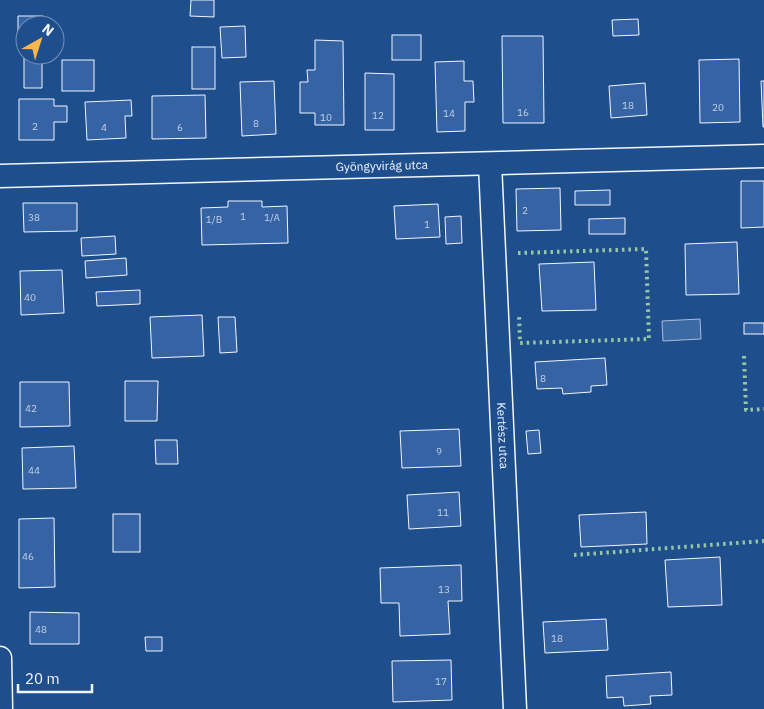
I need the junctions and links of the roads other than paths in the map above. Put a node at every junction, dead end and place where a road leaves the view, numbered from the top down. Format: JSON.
{"nodes":[{"id":1,"x":764,"y":156,"type":"edge"},
{"id":2,"x":490,"y":164,"type":"junction"},
{"id":3,"x":0,"y":176,"type":"edge"},
{"id":4,"x":0,"y":658,"type":"edge"},
{"id":5,"x":1,"y":709,"type":"edge"},
{"id":6,"x":515,"y":709,"type":"edge"}],
"edges":[{"from":1,"to":2,"type":"street","name":"Gyöngyvirág utca"},
{"from":2,"to":3,"type":"street","name":"Gyöngyvirág utca"},
{"from":2,"to":6,"type":"street","name":"Kertész utca"},
{"from":4,"to":5,"type":"street"}]}
